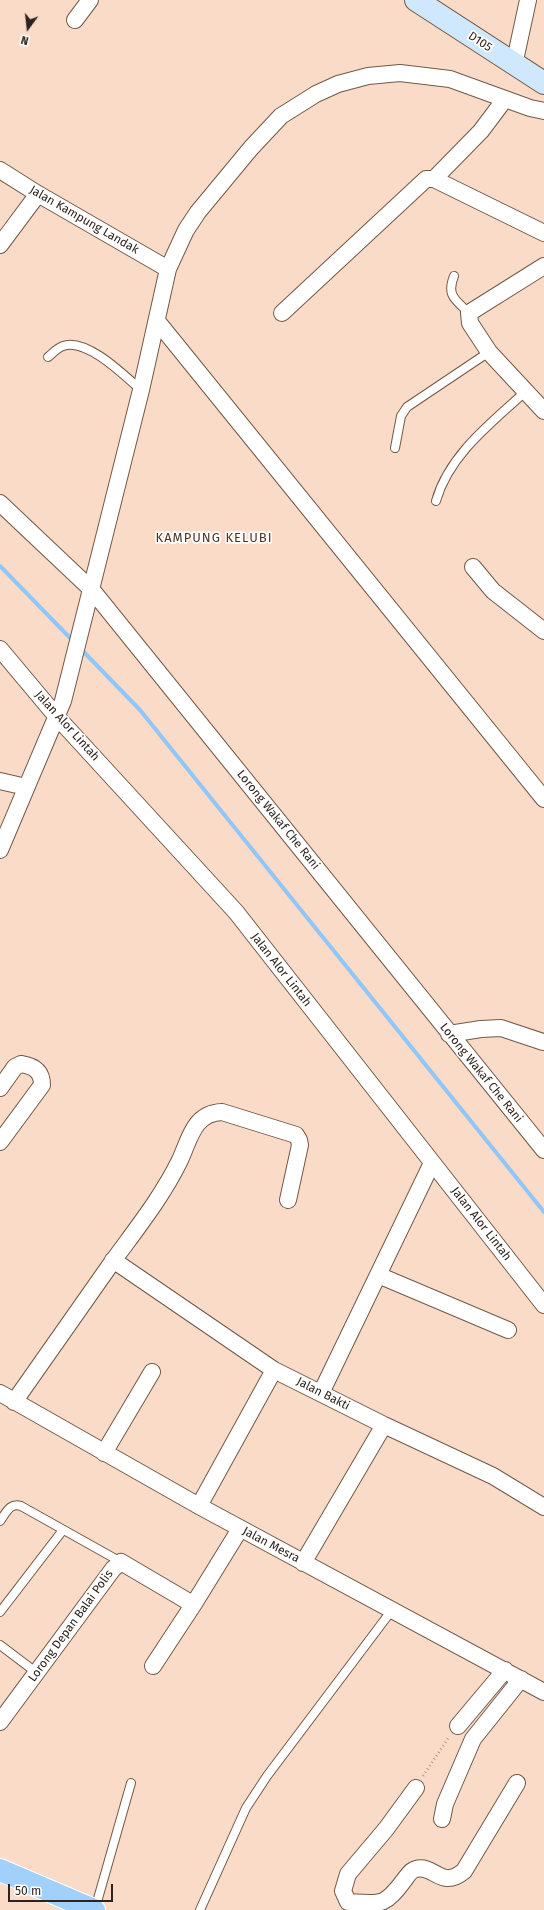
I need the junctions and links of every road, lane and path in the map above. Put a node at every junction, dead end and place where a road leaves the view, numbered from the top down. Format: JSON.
{"nodes":[{"id":1,"x":90,"y":0,"type":"edge"},
{"id":2,"x":416,"y":0,"type":"edge"},
{"id":3,"x":528,"y":0,"type":"edge"},
{"id":4,"x":75,"y":20,"type":"dead end"},
{"id":5,"x":514,"y":65,"type":"junction"},
{"id":6,"x":544,"y":83,"type":"edge"},
{"id":7,"x":505,"y":99,"type":"junction"},
{"id":8,"x":544,"y":111,"type":"edge"},
{"id":9,"x":0,"y":170,"type":"edge"},
{"id":10,"x":434,"y":179,"type":"junction"},
{"id":11,"x":38,"y":194,"type":"junction"},
{"id":12,"x":544,"y":233,"type":"edge"},
{"id":13,"x":0,"y":245,"type":"edge"},
{"id":14,"x":544,"y":266,"type":"edge"},
{"id":15,"x":168,"y":269,"type":"junction"},
{"id":16,"x":454,"y":276,"type":"dead end"},
{"id":17,"x":469,"y":313,"type":"junction"},
{"id":18,"x":282,"y":314,"type":"dead end"},
{"id":19,"x":157,"y":321,"type":"junction"},
{"id":20,"x":489,"y":352,"type":"junction"},
{"id":21,"x":48,"y":357,"type":"dead end"},
{"id":22,"x":141,"y":390,"type":"junction"},
{"id":23,"x":524,"y":392,"type":"junction"},
{"id":24,"x":544,"y":410,"type":"edge"},
{"id":25,"x":395,"y":448,"type":"dead end"},
{"id":26,"x":436,"y":501,"type":"dead end"},
{"id":27,"x":0,"y":503,"type":"edge"},
{"id":28,"x":473,"y":567,"type":"dead end"},
{"id":29,"x":92,"y":590,"type":"junction"},
{"id":30,"x":544,"y":631,"type":"edge"},
{"id":31,"x":0,"y":649,"type":"edge"},
{"id":32,"x":57,"y":717,"type":"junction"},
{"id":33,"x":0,"y":781,"type":"edge"},
{"id":34,"x":26,"y":786,"type":"junction"},
{"id":35,"x":543,"y":797,"type":"edge"},
{"id":36,"x":0,"y":850,"type":"edge"},
{"id":37,"x":449,"y":1034,"type":"junction"},
{"id":38,"x":544,"y":1042,"type":"edge"},
{"id":39,"x":0,"y":1088,"type":"edge"},
{"id":40,"x":0,"y":1142,"type":"edge"},
{"id":41,"x":544,"y":1150,"type":"edge"},
{"id":42,"x":432,"y":1163,"type":"junction"},
{"id":43,"x":288,"y":1200,"type":"dead end"},
{"id":44,"x":113,"y":1260,"type":"junction"},
{"id":45,"x":378,"y":1275,"type":"junction"},
{"id":46,"x":544,"y":1305,"type":"edge"},
{"id":47,"x":508,"y":1330,"type":"dead end"},
{"id":48,"x":274,"y":1370,"type":"junction"},
{"id":49,"x":152,"y":1372,"type":"dead end"},
{"id":50,"x":0,"y":1393,"type":"edge"},
{"id":51,"x":321,"y":1393,"type":"junction"},
{"id":52,"x":14,"y":1402,"type":"junction"},
{"id":53,"x":384,"y":1425,"type":"junction"},
{"id":54,"x":104,"y":1453,"type":"junction"},
{"id":55,"x":199,"y":1506,"type":"junction"},
{"id":56,"x":544,"y":1506,"type":"edge"},
{"id":57,"x":0,"y":1521,"type":"edge"},
{"id":58,"x":240,"y":1529,"type":"junction"},
{"id":59,"x":63,"y":1530,"type":"junction"},
{"id":60,"x":121,"y":1562,"type":"junction"},
{"id":61,"x":304,"y":1563,"type":"junction"},
{"id":62,"x":195,"y":1602,"type":"junction"},
{"id":63,"x":392,"y":1610,"type":"junction"},
{"id":64,"x":0,"y":1612,"type":"edge"},
{"id":65,"x":0,"y":1645,"type":"edge"},
{"id":66,"x":154,"y":1666,"type":"dead end"},
{"id":67,"x":505,"y":1670,"type":"junction"},
{"id":68,"x":37,"y":1673,"type":"junction"},
{"id":69,"x":521,"y":1679,"type":"junction"},
{"id":70,"x":544,"y":1692,"type":"edge"},
{"id":71,"x":0,"y":1722,"type":"edge"},
{"id":72,"x":458,"y":1726,"type":"joint"},
{"id":73,"x":131,"y":1783,"type":"dead end"},
{"id":74,"x":518,"y":1783,"type":"dead end"},
{"id":75,"x":416,"y":1788,"type":"joint"},
{"id":76,"x":442,"y":1819,"type":"dead end"},
{"id":77,"x":0,"y":1870,"type":"edge"},
{"id":78,"x":346,"y":1906,"type":"edge"},
{"id":79,"x":94,"y":1910,"type":"edge"},
{"id":80,"x":200,"y":1910,"type":"edge"}],
"edges":[{"from":1,"to":4,"type":"street"},
{"from":2,"to":5,"type":"street","name":"D105"},
{"from":3,"to":5,"type":"street"},
{"from":5,"to":6,"type":"street","name":"D105"},
{"from":7,"to":8,"type":"street"},
{"from":7,"to":10,"type":"street"},
{"from":7,"to":15,"type":"street"},
{"from":9,"to":11,"type":"street","name":"Jalan Kampung Landak"},
{"from":10,"to":12,"type":"street"},
{"from":10,"to":18,"type":"street"},
{"from":11,"to":13,"type":"street"},
{"from":11,"to":15,"type":"street","name":"Jalan Kampung Landak"},
{"from":14,"to":17,"type":"street"},
{"from":15,"to":19,"type":"street"},
{"from":16,"to":17,"type":"lane"},
{"from":17,"to":20,"type":"street"},
{"from":19,"to":22,"type":"street"},
{"from":19,"to":35,"type":"street"},
{"from":20,"to":23,"type":"street"},
{"from":20,"to":25,"type":"lane"},
{"from":21,"to":22,"type":"lane"},
{"from":22,"to":29,"type":"street"},
{"from":23,"to":24,"type":"street"},
{"from":23,"to":26,"type":"lane"},
{"from":27,"to":29,"type":"street","name":"Lorong Wakaf Che Rani"},
{"from":28,"to":30,"type":"street"},
{"from":29,"to":32,"type":"street"},
{"from":29,"to":37,"type":"street","name":"Lorong Wakaf Che Rani"},
{"from":31,"to":32,"type":"street","name":"Jalan Alor Lintah"},
{"from":32,"to":34,"type":"street"},
{"from":32,"to":42,"type":"street","name":"Jalan Alor Lintah"},
{"from":33,"to":34,"type":"street"},
{"from":34,"to":36,"type":"street"},
{"from":37,"to":38,"type":"street"},
{"from":37,"to":41,"type":"street","name":"Lorong Wakaf Che Rani"},
{"from":39,"to":40,"type":"street"},
{"from":42,"to":45,"type":"street"},
{"from":42,"to":46,"type":"street","name":"Jalan Alor Lintah"},
{"from":43,"to":44,"type":"street"},
{"from":44,"to":48,"type":"street","name":"Jalan Bakti"},
{"from":44,"to":52,"type":"street"},
{"from":45,"to":47,"type":"street"},
{"from":45,"to":51,"type":"street"},
{"from":48,"to":51,"type":"street","name":"Jalan Bakti"},
{"from":48,"to":55,"type":"street"},
{"from":49,"to":54,"type":"street"},
{"from":50,"to":52,"type":"street","name":"Jalan Mesra"},
{"from":51,"to":53,"type":"street","name":"Jalan Bakti"},
{"from":52,"to":54,"type":"street","name":"Jalan Mesra"},
{"from":53,"to":56,"type":"street","name":"Jalan Bakti"},
{"from":53,"to":61,"type":"street"},
{"from":54,"to":55,"type":"street","name":"Jalan Mesra"},
{"from":55,"to":58,"type":"street","name":"Jalan Mesra"},
{"from":57,"to":59,"type":"lane"},
{"from":58,"to":61,"type":"street","name":"Jalan Mesra"},
{"from":58,"to":62,"type":"street"},
{"from":59,"to":60,"type":"lane"},
{"from":59,"to":64,"type":"lane"},
{"from":60,"to":62,"type":"street","name":"Lorong Depan Balai Polis"},
{"from":60,"to":68,"type":"street","name":"Lorong Depan Balai Polis"},
{"from":61,"to":63,"type":"street","name":"Jalan Mesra"},
{"from":62,"to":66,"type":"street"},
{"from":63,"to":67,"type":"street","name":"Jalan Mesra"},
{"from":63,"to":80,"type":"lane"},
{"from":65,"to":68,"type":"lane"},
{"from":67,"to":69,"type":"street","name":"Jalan Mesra"},
{"from":67,"to":72,"type":"street"},
{"from":68,"to":71,"type":"street","name":"Lorong Depan Balai Polis"},
{"from":69,"to":70,"type":"street","name":"Jalan Mesra"},
{"from":69,"to":76,"type":"street"},
{"from":72,"to":75,"type":"path"},
{"from":73,"to":79,"type":"lane"},
{"from":74,"to":78,"type":"street"},
{"from":75,"to":78,"type":"street"},
{"from":77,"to":79,"type":"main road"}]}
